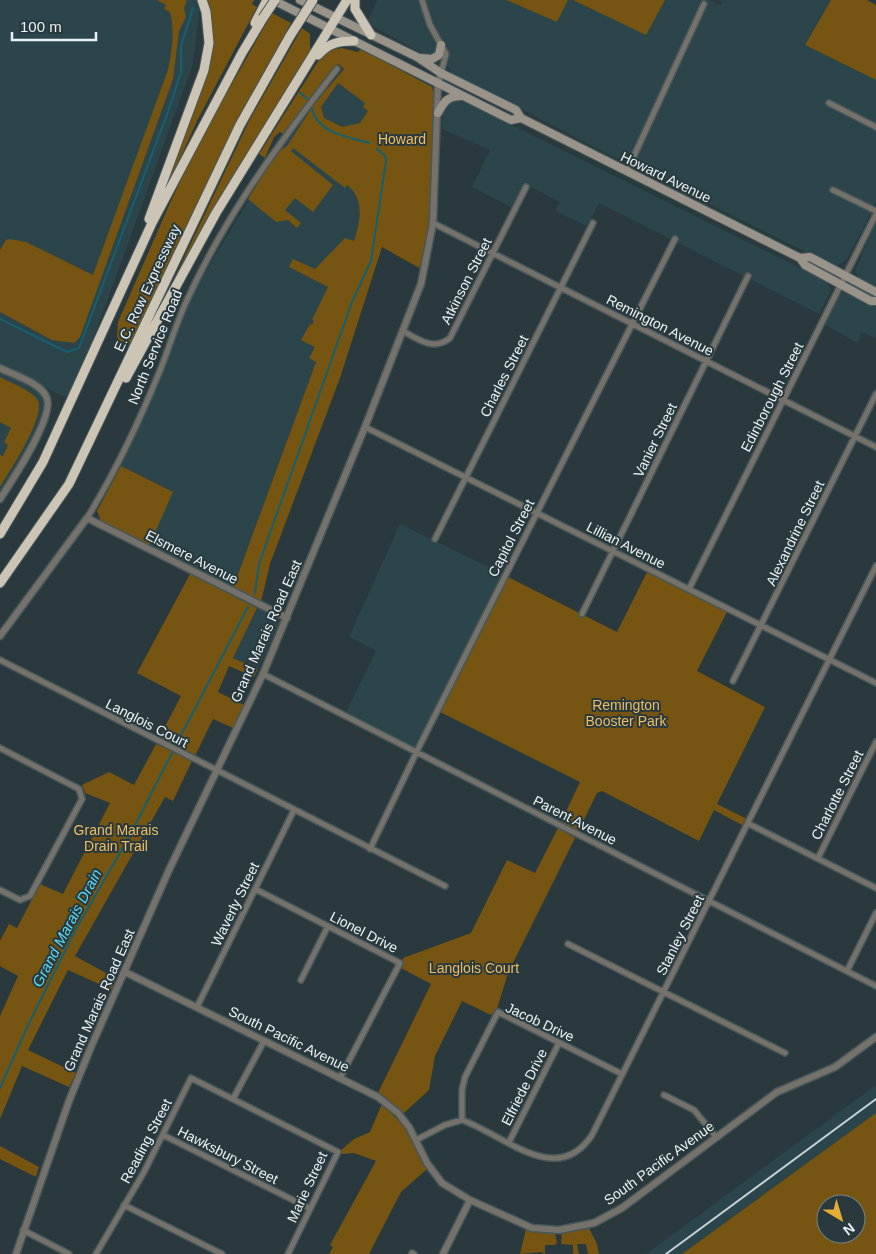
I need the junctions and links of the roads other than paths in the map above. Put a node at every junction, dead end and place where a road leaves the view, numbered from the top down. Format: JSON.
{"nodes":[{"id":1,"x":202,"y":0,"type":"edge"},
{"id":2,"x":267,"y":0,"type":"edge"},
{"id":3,"x":274,"y":0,"type":"edge"},
{"id":4,"x":300,"y":0,"type":"edge"},
{"id":5,"x":313,"y":0,"type":"edge"},
{"id":6,"x":347,"y":0,"type":"edge"},
{"id":7,"x":355,"y":0,"type":"edge"},
{"id":8,"x":422,"y":0,"type":"edge"},
{"id":9,"x":704,"y":4,"type":"dead end"},
{"id":10,"x":261,"y":16,"type":"junction"},
{"id":11,"x":337,"y":17,"type":"junction"},
{"id":12,"x":330,"y":28,"type":"junction"},
{"id":13,"x":371,"y":35,"type":"junction"},
{"id":14,"x":354,"y":40,"type":"junction"},
{"id":15,"x":442,"y":45,"type":"junction"},
{"id":16,"x":417,"y":58,"type":"junction"},
{"id":17,"x":309,"y":64,"type":"junction"},
{"id":18,"x":338,"y":70,"type":"dead end"},
{"id":19,"x":440,"y":73,"type":"junction"},
{"id":20,"x":438,"y":83,"type":"junction"},
{"id":21,"x":464,"y":96,"type":"junction"},
{"id":22,"x":829,"y":103,"type":"dead end"},
{"id":23,"x":438,"y":113,"type":"junction"},
{"id":24,"x":522,"y":118,"type":"junction"},
{"id":25,"x":876,"y":127,"type":"edge"},
{"id":26,"x":626,"y":172,"type":"junction"},
{"id":27,"x":526,"y":187,"type":"dead end"},
{"id":28,"x":833,"y":190,"type":"dead end"},
{"id":29,"x":876,"y":213,"type":"edge"},
{"id":30,"x":433,"y":223,"type":"junction"},
{"id":31,"x":593,"y":223,"type":"dead end"},
{"id":32,"x":675,"y":239,"type":"dead end"},
{"id":33,"x":493,"y":253,"type":"junction"},
{"id":34,"x":800,"y":258,"type":"junction"},
{"id":35,"x":748,"y":276,"type":"dead end"},
{"id":36,"x":845,"y":276,"type":"junction"},
{"id":37,"x":841,"y":285,"type":"junction"},
{"id":38,"x":122,"y":288,"type":"junction"},
{"id":39,"x":560,"y":288,"type":"junction"},
{"id":40,"x":876,"y":292,"type":"edge"},
{"id":41,"x":876,"y":301,"type":"edge"},
{"id":42,"x":632,"y":324,"type":"junction"},
{"id":43,"x":403,"y":331,"type":"junction"},
{"id":44,"x":706,"y":362,"type":"junction"},
{"id":45,"x":0,"y":368,"type":"edge"},
{"id":46,"x":876,"y":394,"type":"edge"},
{"id":47,"x":783,"y":400,"type":"junction"},
{"id":48,"x":365,"y":427,"type":"junction"},
{"id":49,"x":855,"y":437,"type":"junction"},
{"id":50,"x":876,"y":447,"type":"edge"},
{"id":51,"x":466,"y":477,"type":"junction"},
{"id":52,"x":69,"y":484,"type":"junction"},
{"id":53,"x":0,"y":500,"type":"edge"},
{"id":54,"x":537,"y":513,"type":"junction"},
{"id":55,"x":87,"y":518,"type":"junction"},
{"id":56,"x":0,"y":534,"type":"edge"},
{"id":57,"x":435,"y":539,"type":"dead end"},
{"id":58,"x":613,"y":551,"type":"junction"},
{"id":59,"x":876,"y":566,"type":"edge"},
{"id":60,"x":0,"y":582,"type":"edge"},
{"id":61,"x":689,"y":589,"type":"junction"},
{"id":62,"x":582,"y":614,"type":"dead end"},
{"id":63,"x":287,"y":618,"type":"junction"},
{"id":64,"x":762,"y":626,"type":"junction"},
{"id":65,"x":0,"y":636,"type":"edge"},
{"id":66,"x":0,"y":660,"type":"edge"},
{"id":67,"x":830,"y":660,"type":"junction"},
{"id":68,"x":263,"y":674,"type":"junction"},
{"id":69,"x":733,"y":681,"type":"dead end"},
{"id":70,"x":876,"y":683,"type":"edge"},
{"id":71,"x":876,"y":742,"type":"edge"},
{"id":72,"x":0,"y":748,"type":"edge"},
{"id":73,"x":418,"y":753,"type":"junction"},
{"id":74,"x":216,"y":770,"type":"junction"},
{"id":75,"x":294,"y":810,"type":"junction"},
{"id":76,"x":749,"y":824,"type":"junction"},
{"id":77,"x":370,"y":848,"type":"junction"},
{"id":78,"x":818,"y":858,"type":"junction"},
{"id":79,"x":445,"y":886,"type":"dead end"},
{"id":80,"x":876,"y":888,"type":"edge"},
{"id":81,"x":255,"y":889,"type":"junction"},
{"id":82,"x":0,"y":890,"type":"edge"},
{"id":83,"x":710,"y":902,"type":"junction"},
{"id":84,"x":876,"y":913,"type":"edge"},
{"id":85,"x":328,"y":926,"type":"junction"},
{"id":86,"x":568,"y":944,"type":"dead end"},
{"id":87,"x":125,"y":972,"type":"junction"},
{"id":88,"x":847,"y":972,"type":"junction"},
{"id":89,"x":301,"y":980,"type":"dead end"},
{"id":90,"x":876,"y":986,"type":"edge"},
{"id":91,"x":664,"y":992,"type":"junction"},
{"id":92,"x":197,"y":1008,"type":"junction"},
{"id":93,"x":876,"y":1037,"type":"edge"},
{"id":94,"x":264,"y":1041,"type":"junction"},
{"id":95,"x":559,"y":1043,"type":"junction"},
{"id":96,"x":785,"y":1053,"type":"dead end"},
{"id":97,"x":622,"y":1074,"type":"junction"},
{"id":98,"x":340,"y":1078,"type":"junction"},
{"id":99,"x":664,"y":1095,"type":"dead end"},
{"id":100,"x":233,"y":1099,"type":"junction"},
{"id":101,"x":462,"y":1120,"type":"junction"},
{"id":102,"x":163,"y":1135,"type":"junction"},
{"id":103,"x":716,"y":1137,"type":"junction"},
{"id":104,"x":416,"y":1140,"type":"junction"},
{"id":105,"x":509,"y":1142,"type":"junction"},
{"id":106,"x":470,"y":1200,"type":"junction"},
{"id":107,"x":124,"y":1205,"type":"junction"},
{"id":108,"x":309,"y":1208,"type":"junction"},
{"id":109,"x":24,"y":1230,"type":"junction"},
{"id":110,"x":16,"y":1254,"type":"edge"},
{"id":111,"x":69,"y":1254,"type":"edge"},
{"id":112,"x":96,"y":1254,"type":"edge"},
{"id":113,"x":222,"y":1254,"type":"edge"},
{"id":114,"x":288,"y":1254,"type":"edge"},
{"id":115,"x":443,"y":1254,"type":"edge"}],
"edges":[{"from":1,"to":38,"type":"highway"},
{"from":2,"to":10,"type":"highway"},
{"from":3,"to":10,"type":"highway","name":"E.C. Row Expressway","bridge":true},
{"from":3,"to":12,"type":"main road","name":"Howard Avenue"},
{"from":4,"to":11,"type":"main road","name":"Howard Avenue"},
{"from":5,"to":52,"type":"highway","name":"E.C. Row Expressway","bridge":true},
{"from":6,"to":11,"type":"highway"},
{"from":7,"to":13,"type":"highway"},
{"from":8,"to":15,"type":"street"},
{"from":9,"to":26,"type":"street"},
{"from":10,"to":38,"type":"highway","name":"E.C. Row Expressway"},
{"from":11,"to":12,"type":"highway"},
{"from":11,"to":13,"type":"main road","name":"Howard Avenue"},
{"from":12,"to":14,"type":"main road","name":"Howard Avenue"},
{"from":12,"to":17,"type":"highway"},
{"from":13,"to":16,"type":"main road","name":"Howard Avenue"},
{"from":14,"to":17,"type":"highway"},
{"from":14,"to":20,"type":"main road","name":"Howard Avenue"},
{"from":15,"to":16,"type":"main road"},
{"from":15,"to":19,"type":"street","name":"Grand Marais Road East"},
{"from":16,"to":19,"type":"main road","name":"Howard Avenue"},
{"from":17,"to":52,"type":"highway"},
{"from":18,"to":55,"type":"street","name":"North Service Road"},
{"from":19,"to":20,"type":"street","name":"Grand Marais Road East"},
{"from":19,"to":24,"type":"main road","name":"Howard Avenue"},
{"from":20,"to":21,"type":"main road","name":"Howard Avenue"},
{"from":20,"to":23,"type":"street","name":"Grand Marais Road East"},
{"from":21,"to":23,"type":"main road"},
{"from":21,"to":24,"type":"main road","name":"Howard Avenue"},
{"from":22,"to":25,"type":"street"},
{"from":23,"to":30,"type":"street","name":"Grand Marais Road East"},
{"from":24,"to":26,"type":"main road","name":"Howard Avenue"},
{"from":26,"to":34,"type":"main road","name":"Howard Avenue"},
{"from":27,"to":33,"type":"street","name":"Atkinson Street"},
{"from":28,"to":29,"type":"street"},
{"from":29,"to":36,"type":"street","name":"Edinborough Street"},
{"from":30,"to":33,"type":"street","name":"Remington Avenue"},
{"from":30,"to":43,"type":"street","name":"Grand Marais Road East"},
{"from":31,"to":39,"type":"street","name":"Charles Street"},
{"from":32,"to":42,"type":"street","name":"Capitol Street"},
{"from":33,"to":39,"type":"street","name":"Remington Avenue"},
{"from":33,"to":43,"type":"street","name":"Atkinson Street"},
{"from":34,"to":36,"type":"main road","name":"Howard Avenue"},
{"from":34,"to":37,"type":"main road","name":"Howard Avenue"},
{"from":35,"to":44,"type":"street","name":"Vanier Street"},
{"from":36,"to":37,"type":"street","name":"Edinborough Street"},
{"from":36,"to":40,"type":"main road","name":"Howard Avenue"},
{"from":37,"to":41,"type":"main road","name":"Howard Avenue"},
{"from":37,"to":47,"type":"street","name":"Edinborough Street"},
{"from":38,"to":56,"type":"highway","name":"E.C. Row Expressway"},
{"from":39,"to":42,"type":"street","name":"Remington Avenue"},
{"from":39,"to":51,"type":"street","name":"Charles Street"},
{"from":42,"to":44,"type":"street","name":"Remington Avenue"},
{"from":42,"to":54,"type":"street","name":"Capitol Street"},
{"from":43,"to":48,"type":"street","name":"Grand Marais Road East"},
{"from":44,"to":47,"type":"street","name":"Remington Avenue"},
{"from":44,"to":58,"type":"street","name":"Vanier Street"},
{"from":45,"to":53,"type":"street"},
{"from":46,"to":49,"type":"street","name":"Alexandrine Street"},
{"from":47,"to":49,"type":"street","name":"Remington Avenue"},
{"from":47,"to":61,"type":"street","name":"Edinborough Street"},
{"from":48,"to":51,"type":"street","name":"Lillian Avenue"},
{"from":48,"to":63,"type":"street","name":"Grand Marais Road East"},
{"from":49,"to":50,"type":"street","name":"Remington Avenue"},
{"from":49,"to":64,"type":"street","name":"Alexandrine Street"},
{"from":51,"to":54,"type":"street","name":"Lillian Avenue"},
{"from":51,"to":57,"type":"street","name":"Charles Street"},
{"from":52,"to":60,"type":"highway","name":"E.C. Row Expressway"},
{"from":54,"to":58,"type":"street","name":"Lillian Avenue"},
{"from":54,"to":73,"type":"street","name":"Capitol Street"},
{"from":55,"to":63,"type":"street","name":"Elsmere Avenue"},
{"from":55,"to":65,"type":"street","name":"North Service Road"},
{"from":58,"to":61,"type":"street","name":"Lillian Avenue"},
{"from":58,"to":62,"type":"street","name":"Vanier Street"},
{"from":59,"to":67,"type":"street","name":"Stanley Street"},
{"from":61,"to":64,"type":"street","name":"Lillian Avenue"},
{"from":63,"to":68,"type":"street","name":"Grand Marais Road East"},
{"from":64,"to":67,"type":"street","name":"Lillian Avenue"},
{"from":64,"to":69,"type":"street","name":"Alexandrine Street"},
{"from":66,"to":74,"type":"street","name":"Langlois Court"},
{"from":67,"to":70,"type":"street","name":"Lillian Avenue"},
{"from":67,"to":76,"type":"street","name":"Stanley Street"},
{"from":68,"to":73,"type":"street","name":"Parent Avenue"},
{"from":68,"to":74,"type":"street","name":"Grand Marais Road East"},
{"from":71,"to":78,"type":"street","name":"Charlotte Street"},
{"from":72,"to":82,"type":"street"},
{"from":73,"to":77,"type":"street","name":"Capitol Street"},
{"from":73,"to":83,"type":"street","name":"Parent Avenue"},
{"from":74,"to":75,"type":"street","name":"Langlois Court"},
{"from":74,"to":87,"type":"street","name":"Grand Marais Road East"},
{"from":75,"to":77,"type":"street","name":"Langlois Court"},
{"from":75,"to":81,"type":"street","name":"Waverly Street"},
{"from":76,"to":78,"type":"street"},
{"from":76,"to":83,"type":"street","name":"Stanley Street"},
{"from":77,"to":79,"type":"street","name":"Langlois Court"},
{"from":78,"to":80,"type":"street"},
{"from":81,"to":85,"type":"street","name":"Lionel Drive"},
{"from":81,"to":92,"type":"street","name":"Waverly Street"},
{"from":83,"to":88,"type":"street","name":"Parent Avenue"},
{"from":83,"to":91,"type":"street","name":"Stanley Street"},
{"from":84,"to":88,"type":"street"},
{"from":85,"to":89,"type":"street"},
{"from":85,"to":98,"type":"street","name":"Lionel Drive"},
{"from":86,"to":91,"type":"street"},
{"from":87,"to":92,"type":"street","name":"South Pacific Avenue"},
{"from":87,"to":109,"type":"street","name":"Grand Marais Road East"},
{"from":88,"to":90,"type":"street","name":"Parent Avenue"},
{"from":91,"to":96,"type":"street"},
{"from":91,"to":97,"type":"street","name":"Stanley Street"},
{"from":92,"to":94,"type":"street","name":"South Pacific Avenue"},
{"from":93,"to":103,"type":"street","name":"South Pacific Avenue"},
{"from":94,"to":98,"type":"street","name":"South Pacific Avenue"},
{"from":94,"to":100,"type":"street"},
{"from":95,"to":97,"type":"street","name":"Jacob Drive"},
{"from":95,"to":101,"type":"street","name":"Jacob Drive"},
{"from":95,"to":105,"type":"street","name":"Elfriede Drive"},
{"from":97,"to":105,"type":"street","name":"Stanley Street"},
{"from":98,"to":104,"type":"street","name":"South Pacific Avenue"},
{"from":99,"to":103,"type":"street"},
{"from":100,"to":102,"type":"street","name":"Reading Street"},
{"from":100,"to":108,"type":"street","name":"Marie Street"},
{"from":101,"to":104,"type":"street"},
{"from":101,"to":105,"type":"street","name":"Stanley Street"},
{"from":102,"to":107,"type":"street","name":"Reading Street"},
{"from":102,"to":108,"type":"street","name":"Hawksbury Street"},
{"from":103,"to":106,"type":"street","name":"South Pacific Avenue"},
{"from":104,"to":106,"type":"street","name":"South Pacific Avenue"},
{"from":106,"to":115,"type":"street"},
{"from":107,"to":112,"type":"street","name":"Reading Street"},
{"from":107,"to":113,"type":"street"},
{"from":108,"to":114,"type":"street","name":"Marie Street"},
{"from":109,"to":110,"type":"street","name":"Grand Marais Road East"},
{"from":109,"to":111,"type":"street"}]}
